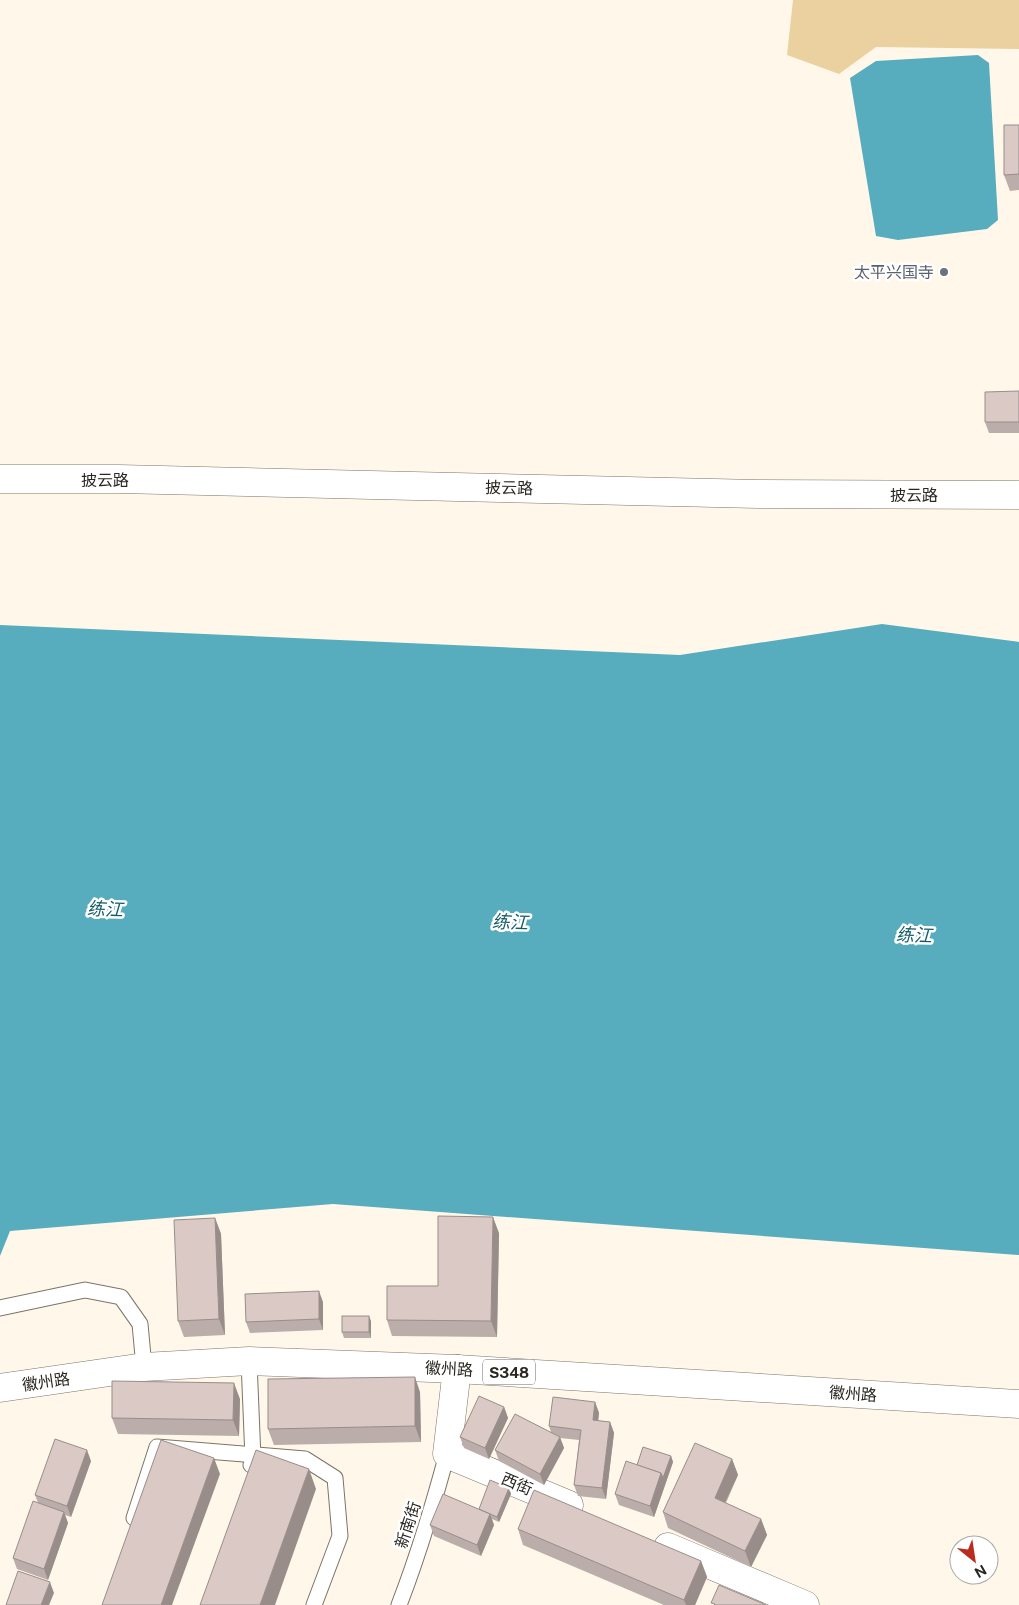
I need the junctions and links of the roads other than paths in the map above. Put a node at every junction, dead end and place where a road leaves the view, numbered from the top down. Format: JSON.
{"nodes":[{"id":1,"x":0,"y":479,"type":"edge"},
{"id":2,"x":1019,"y":495,"type":"edge"},
{"id":3,"x":0,"y":1308,"type":"edge"},
{"id":4,"x":249,"y":1361,"type":"junction"},
{"id":5,"x":144,"y":1367,"type":"junction"},
{"id":6,"x":457,"y":1369,"type":"junction"},
{"id":7,"x":0,"y":1388,"type":"edge"},
{"id":8,"x":1019,"y":1404,"type":"edge"},
{"id":9,"x":447,"y":1454,"type":"junction"},
{"id":10,"x":253,"y":1455,"type":"junction"},
{"id":11,"x":247,"y":1478,"type":"edge"},
{"id":12,"x":594,"y":1516,"type":"edge"},
{"id":13,"x":129,"y":1531,"type":"edge"},
{"id":14,"x":649,"y":1539,"type":"edge"},
{"id":15,"x":314,"y":1605,"type":"edge"},
{"id":16,"x":399,"y":1605,"type":"edge"},
{"id":17,"x":805,"y":1605,"type":"edge"}],
"edges":[{"from":1,"to":2,"type":"street","name":"披云路"},
{"from":3,"to":5,"type":"lane"},
{"from":4,"to":5,"type":"street","name":"徽州路","number":"S348"},
{"from":4,"to":6,"type":"street","name":"徽州路","number":"S348"},
{"from":4,"to":10,"type":"lane"},
{"from":5,"to":7,"type":"street","name":"徽州路","number":"S348"},
{"from":6,"to":8,"type":"street","name":"徽州路","number":"S348"},
{"from":6,"to":9,"type":"street"},
{"from":9,"to":12,"type":"street","name":"西街"},
{"from":9,"to":16,"type":"lane","name":"新南街"},
{"from":10,"to":11,"type":"lane"},
{"from":10,"to":13,"type":"lane"},
{"from":10,"to":15,"type":"lane"},
{"from":14,"to":17,"type":"street"}]}
